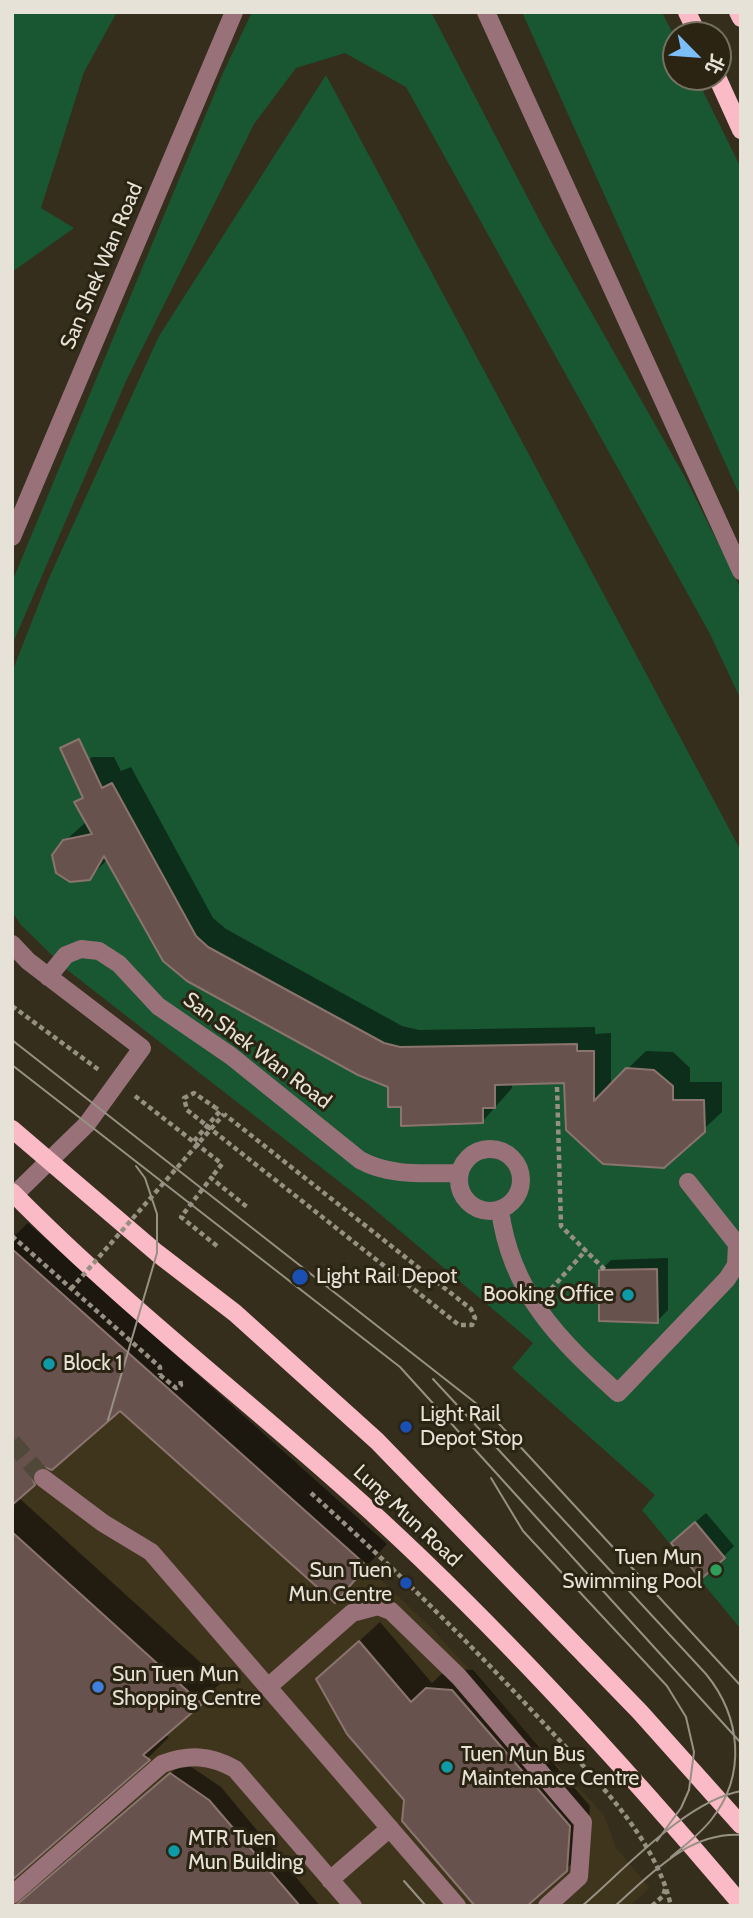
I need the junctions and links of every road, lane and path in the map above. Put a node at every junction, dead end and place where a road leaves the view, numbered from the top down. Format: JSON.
{"nodes":[{"id":1,"x":234,"y":12,"type":"edge"},
{"id":2,"x":486,"y":12,"type":"edge"},
{"id":3,"x":738,"y":12,"type":"edge"},
{"id":4,"x":741,"y":18,"type":"edge"},
{"id":5,"x":723,"y":91,"type":"edge"},
{"id":6,"x":741,"y":130,"type":"edge"},
{"id":7,"x":12,"y":537,"type":"edge"},
{"id":8,"x":741,"y":571,"type":"edge"},
{"id":9,"x":12,"y":944,"type":"edge"},
{"id":10,"x":48,"y":977,"type":"junction"},
{"id":11,"x":12,"y":1006,"type":"edge"},
{"id":12,"x":117,"y":1084,"type":"junction"},
{"id":13,"x":557,"y":1087,"type":"dead end"},
{"id":14,"x":209,"y":1127,"type":"junction"},
{"id":15,"x":12,"y":1129,"type":"edge"},
{"id":16,"x":194,"y":1141,"type":"junction"},
{"id":17,"x":51,"y":1161,"type":"junction"},
{"id":18,"x":460,"y":1173,"type":"junction"},
{"id":19,"x":211,"y":1178,"type":"junction"},
{"id":20,"x":688,"y":1182,"type":"dead end"},
{"id":21,"x":13,"y":1194,"type":"edge"},
{"id":22,"x":247,"y":1207,"type":"dead end"},
{"id":23,"x":500,"y":1210,"type":"junction"},
{"id":24,"x":12,"y":1236,"type":"edge"},
{"id":25,"x":217,"y":1246,"type":"dead end"},
{"id":26,"x":605,"y":1270,"type":"dead end"},
{"id":27,"x":71,"y":1289,"type":"junction"},
{"id":28,"x":173,"y":1373,"type":"dead end"},
{"id":29,"x":43,"y":1478,"type":"tunnel mouth"},
{"id":30,"x":268,"y":1687,"type":"junction"},
{"id":31,"x":741,"y":1825,"type":"edge"},
{"id":32,"x":390,"y":1828,"type":"junction"},
{"id":33,"x":331,"y":1880,"type":"junction"},
{"id":34,"x":666,"y":1885,"type":"dead end"},
{"id":35,"x":12,"y":1895,"type":"edge"},
{"id":36,"x":741,"y":1904,"type":"edge"},
{"id":37,"x":353,"y":1906,"type":"edge"},
{"id":38,"x":457,"y":1906,"type":"edge"},
{"id":39,"x":547,"y":1906,"type":"edge"},
{"id":40,"x":652,"y":1906,"type":"edge"}],
"edges":[{"from":1,"to":7,"type":"street","name":"San Shek Wan Road"},
{"from":2,"to":8,"type":"street"},
{"from":3,"to":4,"type":"main road"},
{"from":5,"to":6,"type":"main road"},
{"from":9,"to":10,"type":"street"},
{"from":10,"to":12,"type":"street"},
{"from":10,"to":18,"type":"street","name":"San Shek Wan Road"},
{"from":11,"to":12,"type":"path"},
{"from":12,"to":16,"type":"path"},
{"from":12,"to":17,"type":"street"},
{"from":13,"to":26,"type":"path"},
{"from":14,"to":14,"type":"path","bridge":true},
{"from":14,"to":14,"type":"path","bridge":true},
{"from":14,"to":16,"type":"path"},
{"from":14,"to":27,"type":"path","bridge":true},
{"from":15,"to":17,"type":"main road","name":"Lung Mun Road"},
{"from":16,"to":19,"type":"path"},
{"from":17,"to":21,"type":"street"},
{"from":17,"to":31,"type":"main road","name":"Lung Mun Road"},
{"from":18,"to":23,"type":"street"},
{"from":18,"to":23,"type":"street"},
{"from":19,"to":22,"type":"path"},
{"from":19,"to":25,"type":"path"},
{"from":20,"to":23,"type":"street"},
{"from":21,"to":36,"type":"main road","name":"Lung Mun Road"},
{"from":24,"to":27,"type":"path","bridge":true},
{"from":27,"to":28,"type":"path","bridge":true},
{"from":29,"to":30,"type":"street"},
{"from":30,"to":32,"type":"street"},
{"from":30,"to":39,"type":"street"},
{"from":32,"to":33,"type":"street"},
{"from":32,"to":38,"type":"street"},
{"from":33,"to":35,"type":"street"},
{"from":33,"to":37,"type":"street"},
{"from":34,"to":40,"type":"path"}]}
